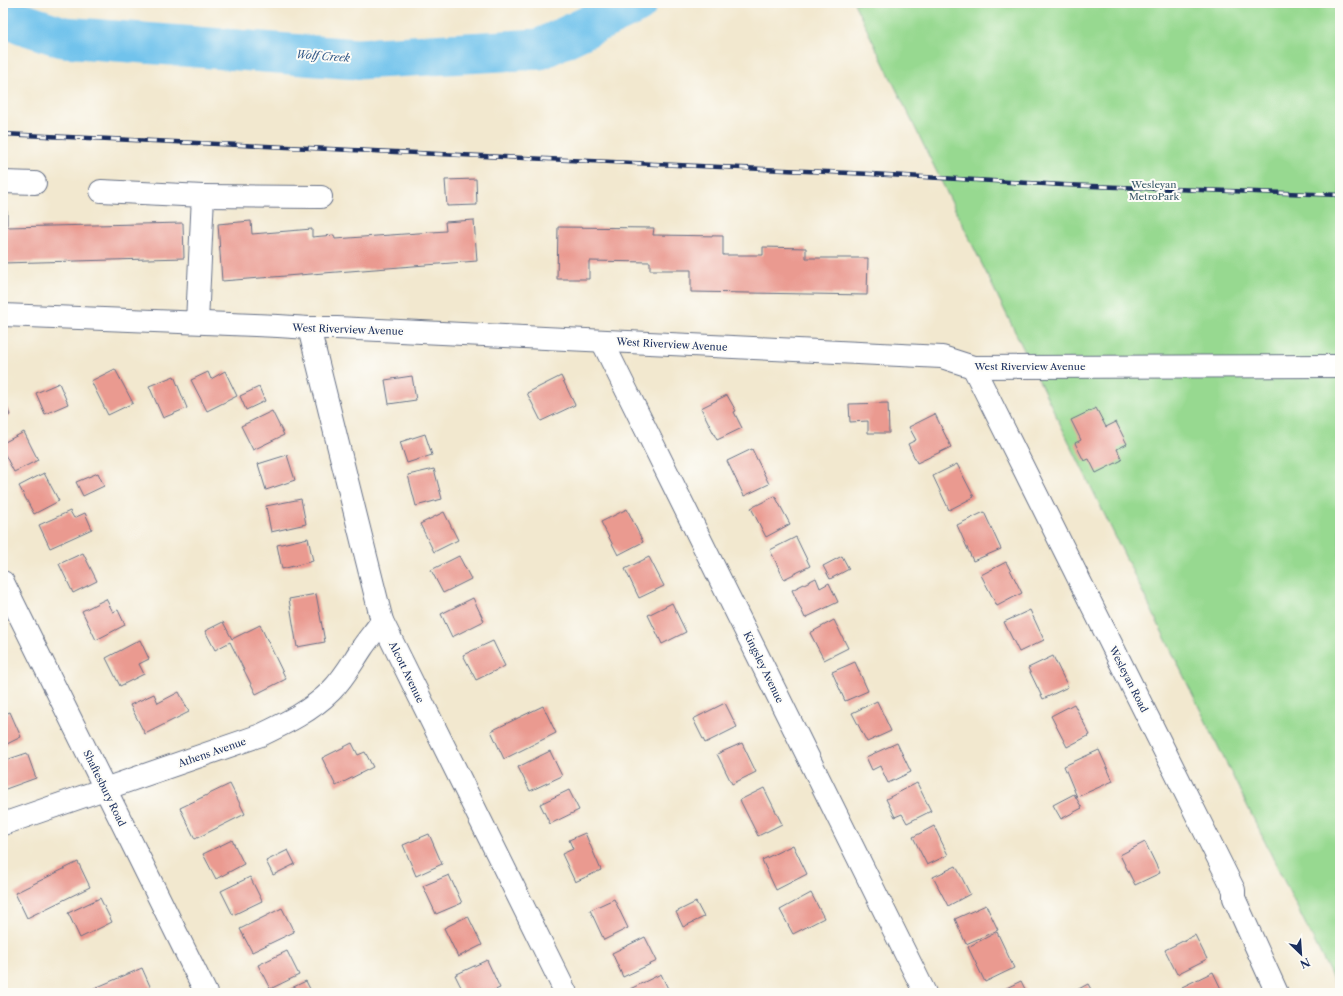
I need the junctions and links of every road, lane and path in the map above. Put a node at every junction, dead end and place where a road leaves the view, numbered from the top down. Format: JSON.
{"nodes":[{"id":1,"x":3,"y":182,"type":"edge"},
{"id":2,"x":35,"y":183,"type":"dead end"},
{"id":3,"x":101,"y":191,"type":"dead end"},
{"id":4,"x":202,"y":196,"type":"junction"},
{"id":5,"x":321,"y":197,"type":"dead end"},
{"id":6,"x":3,"y":315,"type":"edge"},
{"id":7,"x":197,"y":322,"type":"junction"},
{"id":8,"x":309,"y":328,"type":"junction"},
{"id":9,"x":602,"y":341,"type":"junction"},
{"id":10,"x":1340,"y":366,"type":"edge"},
{"id":11,"x":973,"y":367,"type":"junction"},
{"id":12,"x":3,"y":582,"type":"edge"},
{"id":13,"x":382,"y":621,"type":"junction"},
{"id":14,"x":105,"y":788,"type":"junction"},
{"id":15,"x":3,"y":824,"type":"edge"},
{"id":16,"x":206,"y":993,"type":"edge"},
{"id":17,"x":566,"y":993,"type":"edge"},
{"id":18,"x":925,"y":993,"type":"edge"},
{"id":19,"x":1277,"y":993,"type":"edge"}],
"edges":[{"from":1,"to":2,"type":"street"},
{"from":3,"to":4,"type":"street"},
{"from":4,"to":5,"type":"street"},
{"from":4,"to":7,"type":"street"},
{"from":6,"to":7,"type":"street","name":"West Riverview Avenue"},
{"from":7,"to":8,"type":"street","name":"West Riverview Avenue"},
{"from":8,"to":9,"type":"street","name":"West Riverview Avenue"},
{"from":8,"to":13,"type":"street","name":"Alcott Avenue"},
{"from":9,"to":11,"type":"street","name":"West Riverview Avenue"},
{"from":9,"to":18,"type":"street","name":"Kingsley Avenue"},
{"from":10,"to":11,"type":"street","name":"West Riverview Avenue"},
{"from":11,"to":19,"type":"street","name":"Wesleyan Road"},
{"from":12,"to":14,"type":"street","name":"Shaftesbury Road"},
{"from":13,"to":14,"type":"street","name":"Athens Avenue"},
{"from":13,"to":17,"type":"street","name":"Alcott Avenue"},
{"from":14,"to":15,"type":"street","name":"Athens Avenue"},
{"from":14,"to":16,"type":"street","name":"Shaftesbury Road"}]}
